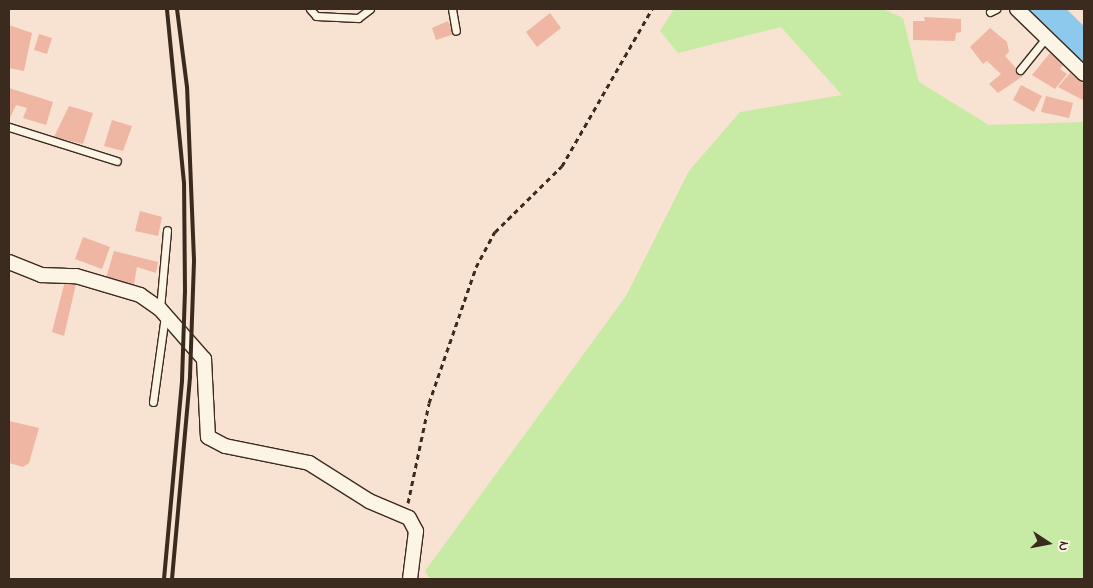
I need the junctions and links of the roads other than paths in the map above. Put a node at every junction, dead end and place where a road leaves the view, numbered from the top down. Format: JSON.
{"nodes":[{"id":1,"x":310,"y":9,"type":"edge"},
{"id":2,"x":370,"y":9,"type":"edge"},
{"id":3,"x":452,"y":9,"type":"edge"},
{"id":4,"x":1017,"y":9,"type":"edge"},
{"id":5,"x":456,"y":31,"type":"dead end"},
{"id":6,"x":1045,"y":39,"type":"junction"},
{"id":7,"x":1020,"y":70,"type":"dead end"},
{"id":8,"x":1084,"y":74,"type":"edge"},
{"id":9,"x":9,"y":128,"type":"edge"},
{"id":10,"x":117,"y":161,"type":"dead end"},
{"id":11,"x":167,"y":230,"type":"dead end"},
{"id":12,"x":9,"y":262,"type":"edge"},
{"id":13,"x":162,"y":312,"type":"junction"},
{"id":14,"x":153,"y":402,"type":"dead end"},
{"id":15,"x":410,"y":579,"type":"edge"}],
"edges":[{"from":1,"to":2,"type":"lane"},
{"from":3,"to":5,"type":"lane"},
{"from":4,"to":6,"type":"street"},
{"from":6,"to":7,"type":"lane"},
{"from":6,"to":8,"type":"street"},
{"from":9,"to":10,"type":"lane"},
{"from":11,"to":13,"type":"lane"},
{"from":12,"to":13,"type":"street"},
{"from":13,"to":14,"type":"lane"},
{"from":13,"to":15,"type":"street"}]}
